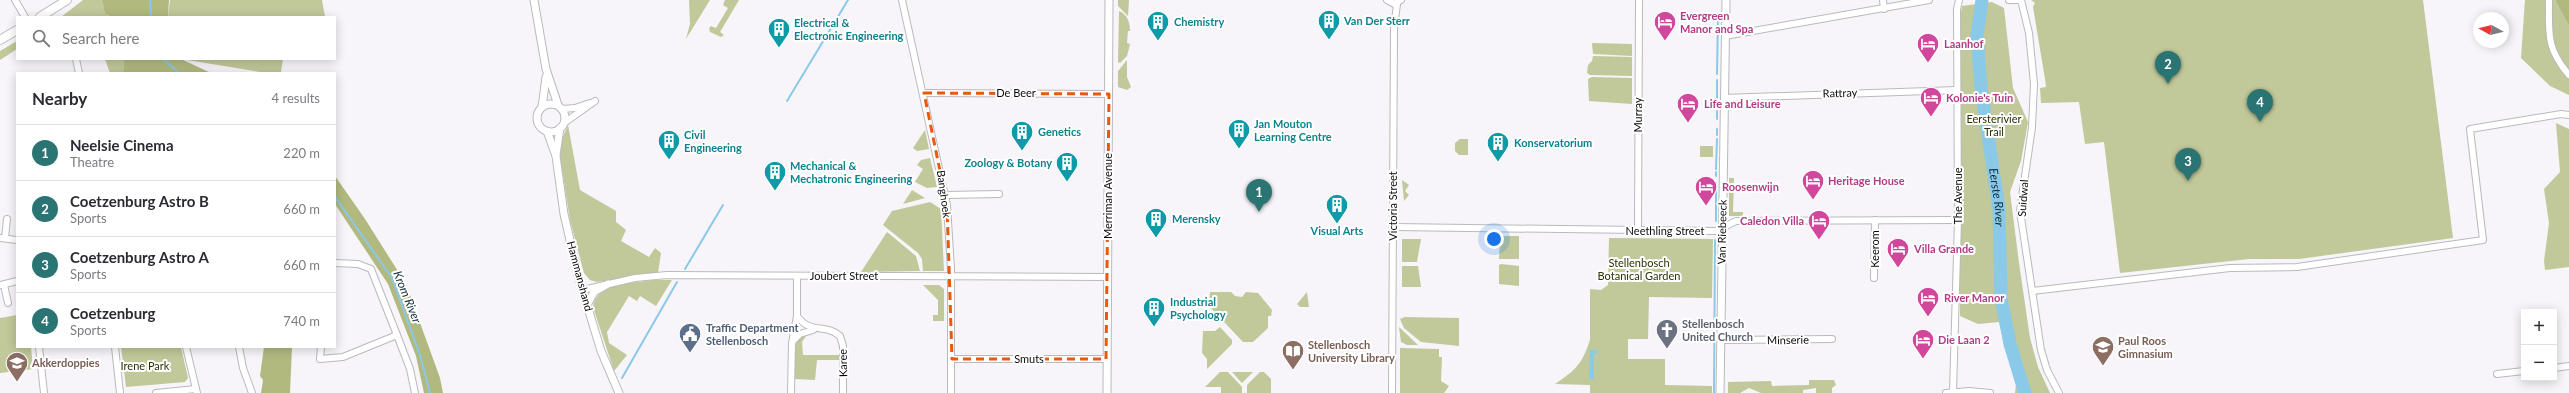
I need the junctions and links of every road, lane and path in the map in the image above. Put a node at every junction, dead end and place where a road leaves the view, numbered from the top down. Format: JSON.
{"nodes":[{"id":1,"x":15,"y":0,"type":"edge"},
{"id":2,"x":67,"y":0,"type":"edge"},
{"id":3,"x":534,"y":0,"type":"edge"},
{"id":4,"x":902,"y":0,"type":"edge"},
{"id":5,"x":1109,"y":0,"type":"edge"},
{"id":6,"x":1639,"y":0,"type":"edge"},
{"id":7,"x":1726,"y":0,"type":"edge"},
{"id":8,"x":1883,"y":0,"type":"edge"},
{"id":9,"x":1929,"y":0,"type":"edge"},
{"id":10,"x":1958,"y":0,"type":"edge"},
{"id":11,"x":2009,"y":0,"type":"edge"},
{"id":12,"x":2020,"y":0,"type":"edge"},
{"id":13,"x":2549,"y":0,"type":"edge"},
{"id":14,"x":1396,"y":1,"type":"edge"},
{"id":15,"x":1884,"y":9,"type":"junction"},
{"id":16,"x":24,"y":16,"type":"edge"},
{"id":17,"x":42,"y":16,"type":"edge"},
{"id":18,"x":16,"y":31,"type":"edge"},
{"id":19,"x":1725,"y":36,"type":"junction"},
{"id":20,"x":0,"y":40,"type":"edge"},
{"id":21,"x":76,"y":60,"type":"edge"},
{"id":22,"x":546,"y":69,"type":"junction"},
{"id":23,"x":79,"y":72,"type":"edge"},
{"id":24,"x":2569,"y":75,"type":"edge"},
{"id":25,"x":1957,"y":90,"type":"junction"},
{"id":26,"x":924,"y":93,"type":"junction"},
{"id":27,"x":1108,"y":94,"type":"junction"},
{"id":28,"x":1724,"y":98,"type":"junction"},
{"id":29,"x":542,"y":107,"type":"junction"},
{"id":30,"x":560,"y":107,"type":"junction"},
{"id":31,"x":2569,"y":115,"type":"edge"},
{"id":32,"x":562,"y":126,"type":"junction"},
{"id":33,"x":547,"y":131,"type":"junction"},
{"id":34,"x":556,"y":156,"type":"junction"},
{"id":35,"x":999,"y":194,"type":"dead end"},
{"id":36,"x":946,"y":195,"type":"junction"},
{"id":37,"x":7,"y":219,"type":"dead end"},
{"id":38,"x":1875,"y":220,"type":"junction"},
{"id":39,"x":1958,"y":220,"type":"junction"},
{"id":40,"x":1393,"y":227,"type":"junction"},
{"id":41,"x":1722,"y":227,"type":"junction"},
{"id":42,"x":1638,"y":231,"type":"junction"},
{"id":43,"x":2,"y":238,"type":"edge"},
{"id":44,"x":16,"y":240,"type":"edge"},
{"id":45,"x":336,"y":263,"type":"edge"},
{"id":46,"x":951,"y":276,"type":"junction"},
{"id":47,"x":796,"y":277,"type":"junction"},
{"id":48,"x":1107,"y":277,"type":"junction"},
{"id":49,"x":1874,"y":278,"type":"dead end"},
{"id":50,"x":16,"y":281,"type":"edge"},
{"id":51,"x":608,"y":284,"type":"junction"},
{"id":52,"x":2,"y":285,"type":"edge"},
{"id":53,"x":583,"y":290,"type":"junction"},
{"id":54,"x":2032,"y":291,"type":"junction"},
{"id":55,"x":8,"y":303,"type":"dead end"},
{"id":56,"x":587,"y":305,"type":"junction"},
{"id":57,"x":797,"y":316,"type":"junction"},
{"id":58,"x":816,"y":329,"type":"junction"},
{"id":59,"x":397,"y":335,"type":"junction"},
{"id":60,"x":1832,"y":339,"type":"dead end"},
{"id":61,"x":1721,"y":340,"type":"junction"},
{"id":62,"x":792,"y":343,"type":"junction"},
{"id":63,"x":39,"y":348,"type":"edge"},
{"id":64,"x":114,"y":348,"type":"edge"},
{"id":65,"x":186,"y":348,"type":"edge"},
{"id":66,"x":239,"y":348,"type":"edge"},
{"id":67,"x":321,"y":348,"type":"edge"},
{"id":68,"x":952,"y":359,"type":"junction"},
{"id":69,"x":1106,"y":360,"type":"junction"},
{"id":70,"x":2569,"y":366,"type":"edge"},
{"id":71,"x":2557,"y":368,"type":"edge"},
{"id":72,"x":2521,"y":371,"type":"edge"},
{"id":73,"x":2497,"y":374,"type":"dead end"},
{"id":74,"x":197,"y":391,"type":"edge"},
{"id":75,"x":619,"y":392,"type":"edge"},
{"id":76,"x":1953,"y":392,"type":"junction"},
{"id":77,"x":44,"y":393,"type":"edge"},
{"id":78,"x":120,"y":393,"type":"edge"},
{"id":79,"x":156,"y":393,"type":"edge"},
{"id":80,"x":252,"y":393,"type":"edge"},
{"id":81,"x":415,"y":393,"type":"edge"},
{"id":82,"x":791,"y":393,"type":"edge"},
{"id":83,"x":843,"y":393,"type":"edge"},
{"id":84,"x":951,"y":393,"type":"edge"},
{"id":85,"x":1106,"y":393,"type":"edge"},
{"id":86,"x":1392,"y":393,"type":"edge"},
{"id":87,"x":1720,"y":393,"type":"edge"},
{"id":88,"x":1946,"y":393,"type":"edge"},
{"id":89,"x":1990,"y":393,"type":"edge"},
{"id":90,"x":2059,"y":393,"type":"edge"}],
"edges":[{"from":1,"to":16,"type":"street"},
{"from":2,"to":17,"type":"main road"},
{"from":3,"to":22,"type":"street"},
{"from":4,"to":26,"type":"street","name":"Banghoek"},
{"from":5,"to":27,"type":"street","name":"Merriman Avenue"},
{"from":6,"to":42,"type":"street","name":"Murray"},
{"from":7,"to":19,"type":"street","name":"Van Riebeeck"},
{"from":8,"to":15,"type":"street"},
{"from":9,"to":15,"type":"street"},
{"from":10,"to":25,"type":"street","name":"The Avenue"},
{"from":11,"to":12,"type":"street"},
{"from":12,"to":54,"type":"street","name":"Suidwal"},
{"from":13,"to":24,"type":"street"},
{"from":14,"to":40,"type":"street","name":"Victoria Street"},
{"from":15,"to":19,"type":"street"},
{"from":18,"to":20,"type":"main road"},
{"from":19,"to":28,"type":"street","name":"Van Riebeeck"},
{"from":21,"to":23,"type":"street"},
{"from":22,"to":29,"type":"street"},
{"from":22,"to":30,"type":"street"},
{"from":25,"to":28,"type":"street","name":"Rattray"},
{"from":25,"to":39,"type":"street","name":"The Avenue"},
{"from":26,"to":27,"type":"street","name":"De Beer"},
{"from":26,"to":36,"type":"street","name":"Banghoek"},
{"from":27,"to":48,"type":"street","name":"Merriman Avenue"},
{"from":28,"to":41,"type":"street","name":"Van Riebeeck"},
{"from":29,"to":30,"type":"street"},
{"from":29,"to":33,"type":"street"},
{"from":30,"to":32,"type":"street"},
{"from":30,"to":32,"type":"street"},
{"from":31,"to":54,"type":"street"},
{"from":32,"to":33,"type":"street"},
{"from":32,"to":34,"type":"street","name":"Hammanshand"},
{"from":33,"to":34,"type":"street","name":"Hammanshand"},
{"from":34,"to":53,"type":"street","name":"Hammanshand"},
{"from":35,"to":36,"type":"street"},
{"from":36,"to":46,"type":"street","name":"Banghoek"},
{"from":37,"to":43,"type":"street"},
{"from":38,"to":39,"type":"street","name":"Neethling Street"},
{"from":38,"to":41,"type":"street","name":"Neethling Street"},
{"from":38,"to":49,"type":"street","name":"Keerom"},
{"from":39,"to":76,"type":"street","name":"The Avenue"},
{"from":40,"to":42,"type":"street","name":"Neethling Street"},
{"from":40,"to":86,"type":"street","name":"Victoria Street"},
{"from":41,"to":42,"type":"street","name":"Neethling Street"},
{"from":41,"to":61,"type":"street","name":"Van Riebeeck"},
{"from":43,"to":44,"type":"street"},
{"from":45,"to":59,"type":"street"},
{"from":46,"to":47,"type":"street","name":"Joubert Street"},
{"from":46,"to":48,"type":"street","name":"Joubert Street"},
{"from":46,"to":68,"type":"street","name":"Banghoek"},
{"from":47,"to":51,"type":"street","name":"Joubert Street"},
{"from":47,"to":57,"type":"street"},
{"from":48,"to":69,"type":"street","name":"Merriman Avenue"},
{"from":50,"to":52,"type":"street"},
{"from":51,"to":53,"type":"street","name":"Joubert Street"},
{"from":51,"to":56,"type":"street"},
{"from":52,"to":55,"type":"street"},
{"from":53,"to":56,"type":"street","name":"Hammanshand"},
{"from":54,"to":90,"type":"street","name":"Suidwal"},
{"from":56,"to":75,"type":"street","name":"Hammanshand"},
{"from":57,"to":58,"type":"street","name":"Karee"},
{"from":57,"to":62,"type":"street"},
{"from":58,"to":62,"type":"street"},
{"from":58,"to":83,"type":"street","name":"Karee"},
{"from":59,"to":67,"type":"street"},
{"from":59,"to":81,"type":"street"},
{"from":60,"to":61,"type":"street","name":"Minserie"},
{"from":61,"to":87,"type":"street","name":"Van Riebeeck"},
{"from":62,"to":82,"type":"street"},
{"from":63,"to":77,"type":"street"},
{"from":64,"to":78,"type":"street"},
{"from":65,"to":74,"type":"street"},
{"from":66,"to":80,"type":"street"},
{"from":68,"to":69,"type":"street","name":"Smuts"},
{"from":68,"to":84,"type":"street","name":"Banghoek"},
{"from":69,"to":85,"type":"street","name":"Merriman Avenue"},
{"from":70,"to":71,"type":"street"},
{"from":72,"to":73,"type":"street"},
{"from":74,"to":79,"type":"street"},
{"from":76,"to":88,"type":"street"},
{"from":76,"to":89,"type":"street"}]}
